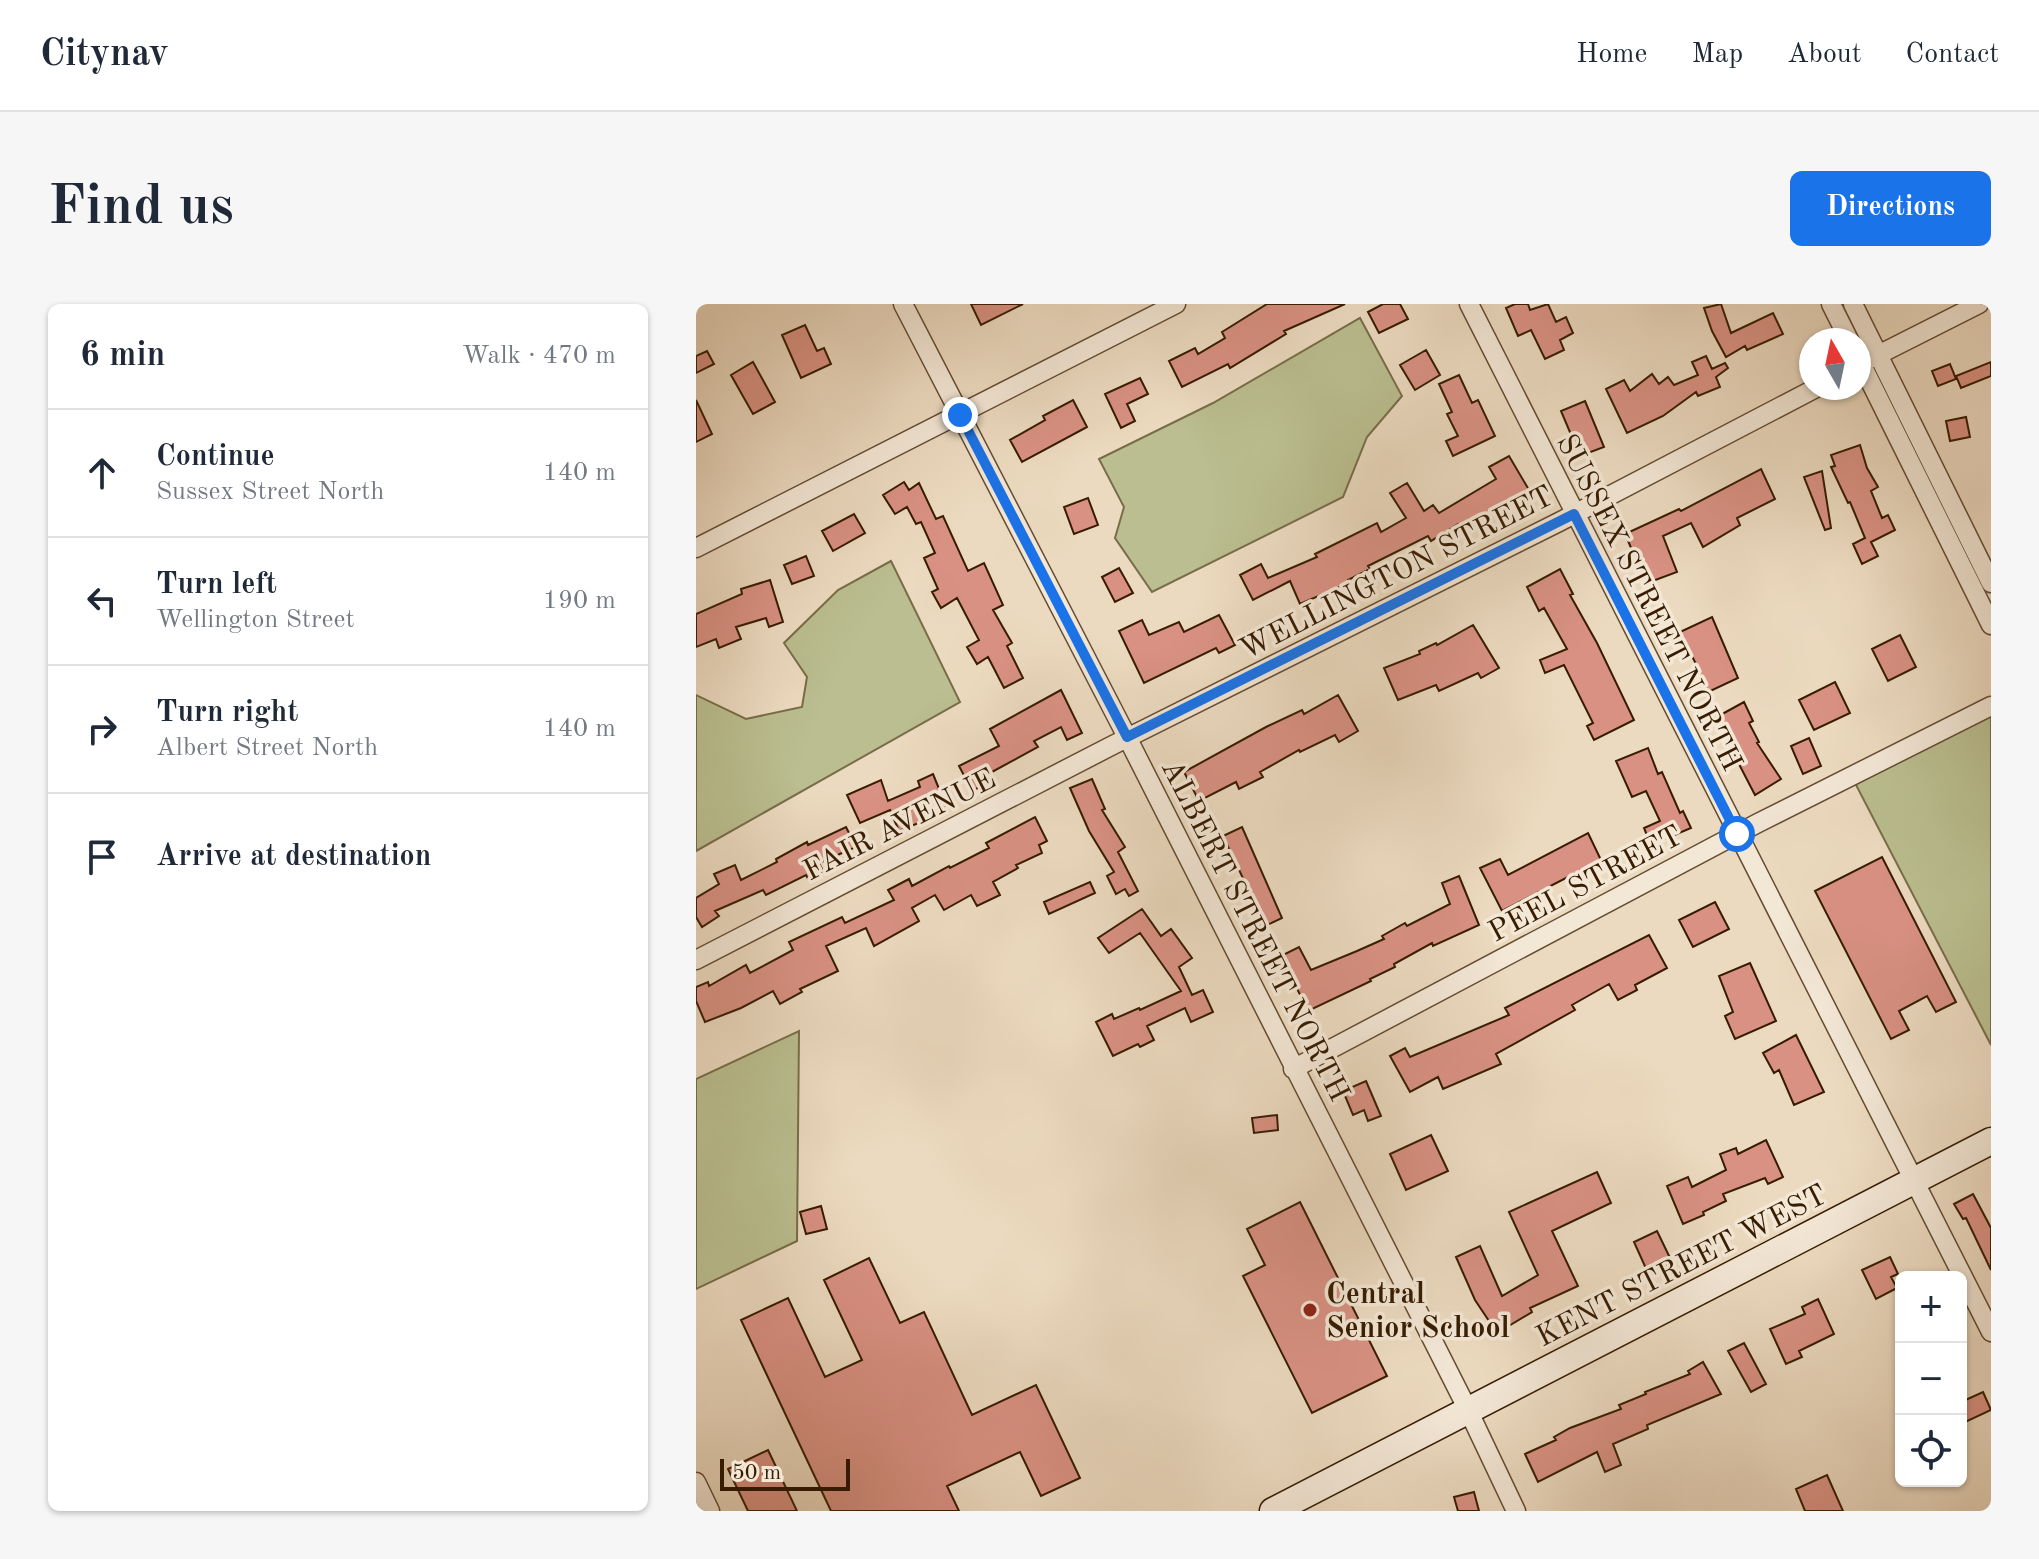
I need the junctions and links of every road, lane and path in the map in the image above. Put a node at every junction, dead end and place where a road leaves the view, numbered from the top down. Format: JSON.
{"nodes":[{"id":1,"x":903,"y":304,"type":"edge"},
{"id":2,"x":1176,"y":304,"type":"edge"},
{"id":3,"x":1469,"y":304,"type":"edge"},
{"id":4,"x":1831,"y":304,"type":"edge"},
{"id":5,"x":1853,"y":304,"type":"edge"},
{"id":6,"x":1979,"y":304,"type":"edge"},
{"id":7,"x":1843,"y":328,"type":"edge"},
{"id":8,"x":1879,"y":354,"type":"junction"},
{"id":9,"x":1871,"y":358,"type":"edge"},
{"id":10,"x":1871,"y":383,"type":"edge"},
{"id":11,"x":1799,"y":397,"type":"edge"},
{"id":12,"x":960,"y":415,"type":"junction"},
{"id":13,"x":1574,"y":514,"type":"junction"},
{"id":14,"x":1960,"y":542,"type":"junction"},
{"id":15,"x":696,"y":548,"type":"edge"},
{"id":16,"x":1991,"y":583,"type":"edge"},
{"id":17,"x":1991,"y":625,"type":"edge"},
{"id":18,"x":1991,"y":706,"type":"edge"},
{"id":19,"x":1127,"y":737,"type":"junction"},
{"id":20,"x":1737,"y":834,"type":"junction"},
{"id":21,"x":696,"y":960,"type":"edge"},
{"id":22,"x":1293,"y":1069,"type":"junction"},
{"id":23,"x":1991,"y":1141,"type":"edge"},
{"id":24,"x":1915,"y":1180,"type":"junction"},
{"id":25,"x":1991,"y":1332,"type":"edge"},
{"id":26,"x":1469,"y":1412,"type":"junction"},
{"id":27,"x":696,"y":1482,"type":"edge"},
{"id":28,"x":710,"y":1511,"type":"edge"},
{"id":29,"x":1273,"y":1511,"type":"edge"},
{"id":30,"x":1516,"y":1511,"type":"edge"}],
"edges":[{"from":1,"to":12,"type":"street","name":"ALBERT STREET NORTH"},
{"from":2,"to":12,"type":"street"},
{"from":3,"to":13,"type":"street","name":"SUSSEX STREET NORTH"},
{"from":4,"to":7,"type":"street"},
{"from":5,"to":8,"type":"street"},
{"from":6,"to":8,"type":"street"},
{"from":8,"to":9,"type":"street"},
{"from":8,"to":14,"type":"street"},
{"from":10,"to":14,"type":"street"},
{"from":11,"to":13,"type":"street","name":"WELLINGTON STREET"},
{"from":12,"to":15,"type":"street"},
{"from":12,"to":19,"type":"street","name":"ALBERT STREET NORTH"},
{"from":13,"to":19,"type":"street","name":"WELLINGTON STREET"},
{"from":13,"to":20,"type":"street","name":"SUSSEX STREET NORTH"},
{"from":14,"to":16,"type":"street"},
{"from":14,"to":17,"type":"street"},
{"from":18,"to":20,"type":"street","name":"PEEL STREET"},
{"from":19,"to":21,"type":"street","name":"FAIR AVENUE"},
{"from":19,"to":22,"type":"street","name":"ALBERT STREET NORTH"},
{"from":20,"to":22,"type":"street","name":"PEEL STREET"},
{"from":20,"to":24,"type":"street","name":"SUSSEX STREET NORTH"},
{"from":22,"to":26,"type":"street","name":"ALBERT STREET NORTH"},
{"from":23,"to":24,"type":"main road","name":"KENT STREET WEST"},
{"from":24,"to":25,"type":"street","name":"SUSSEX STREET NORTH"},
{"from":24,"to":26,"type":"main road","name":"KENT STREET WEST"},
{"from":26,"to":29,"type":"main road","name":"KENT STREET WEST"},
{"from":26,"to":30,"type":"street","name":"ALBERT STREET NORTH"},
{"from":27,"to":28,"type":"street"}]}
